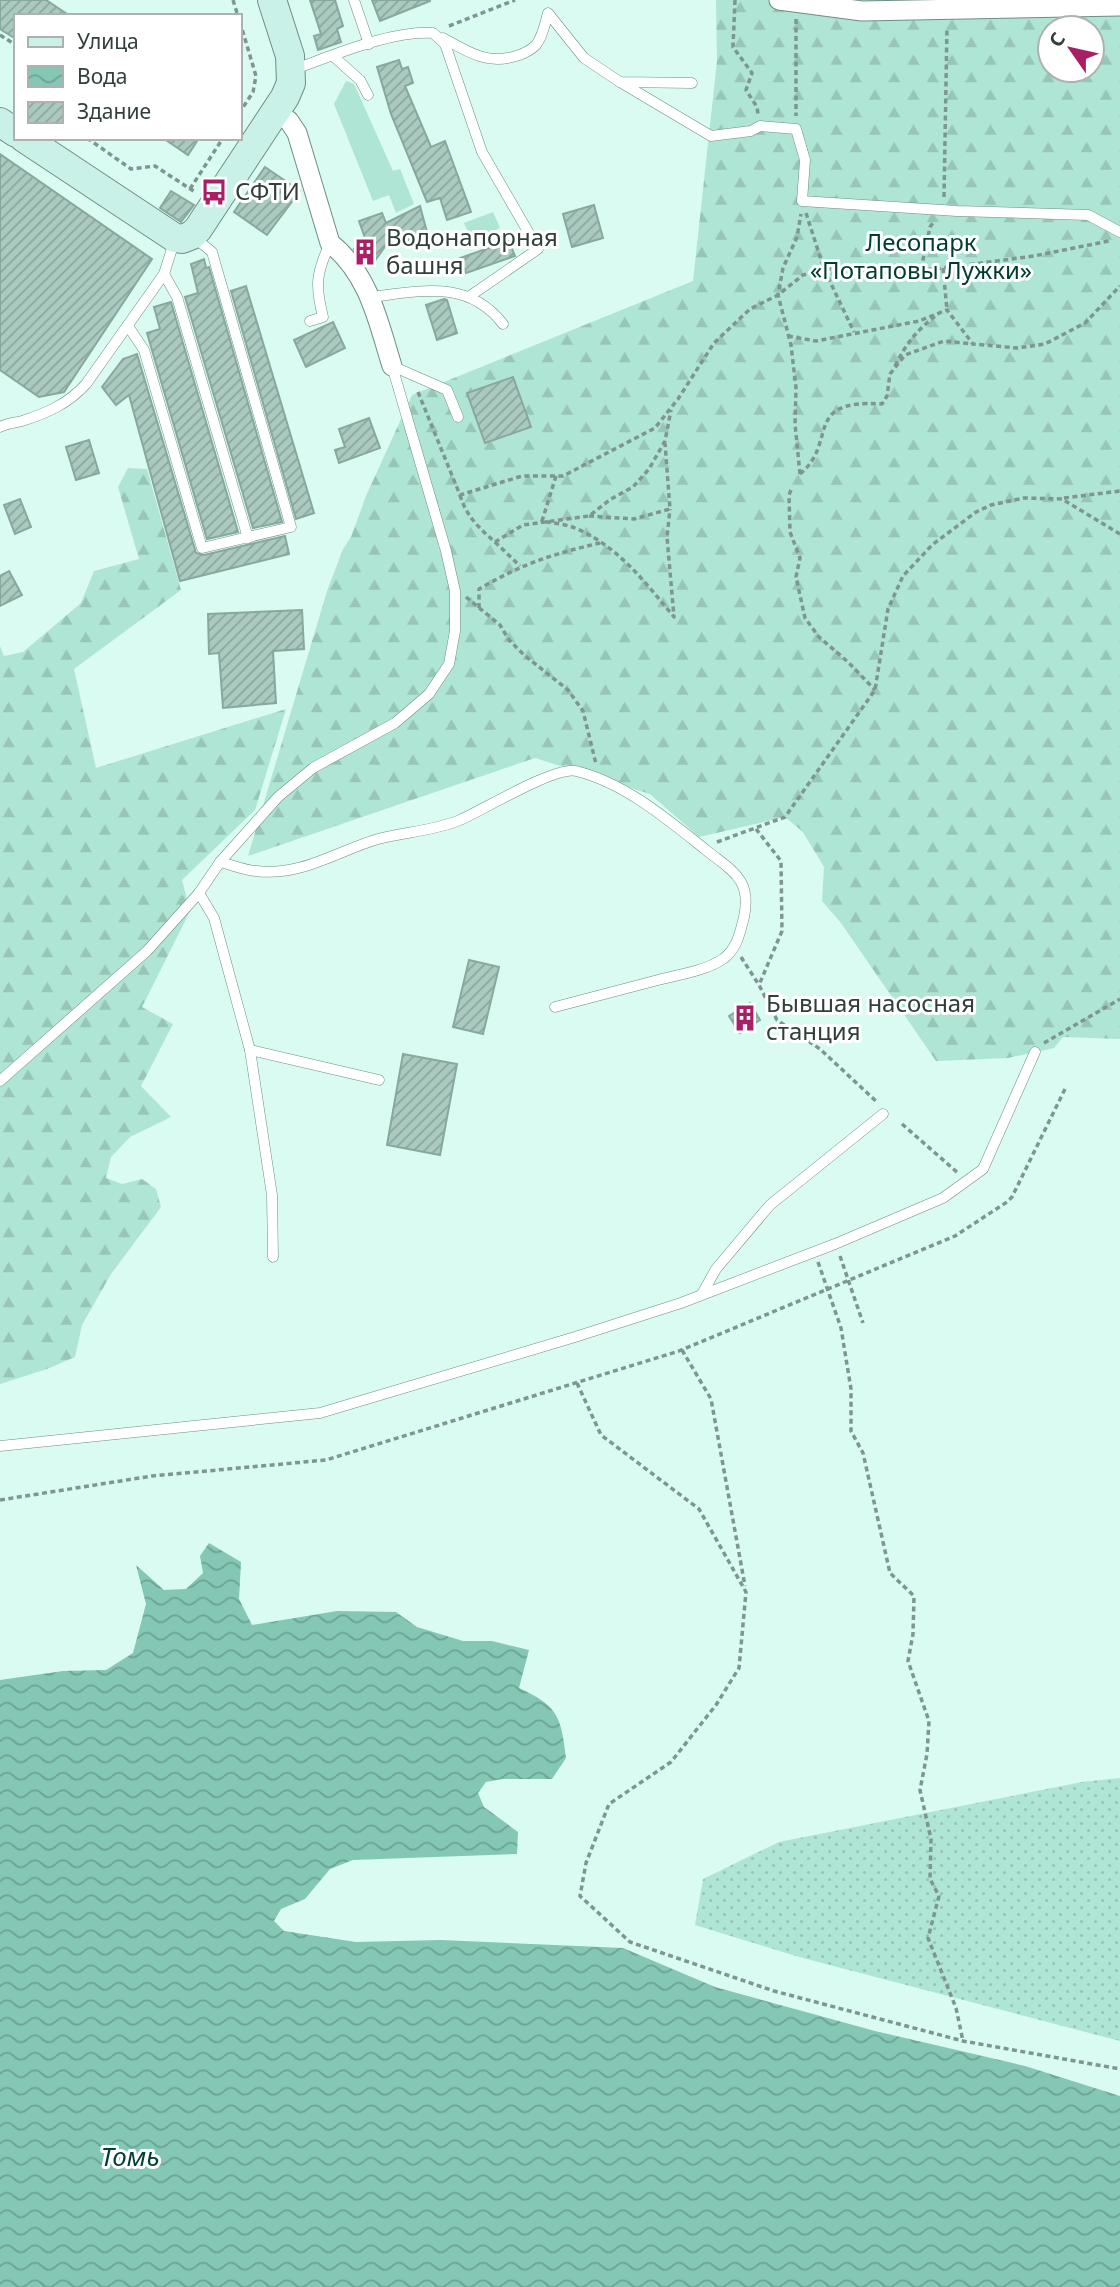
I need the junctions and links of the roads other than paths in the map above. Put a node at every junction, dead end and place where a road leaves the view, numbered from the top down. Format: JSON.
{"nodes":[{"id":1,"x":272,"y":0,"type":"edge"},
{"id":2,"x":354,"y":0,"type":"edge"},
{"id":3,"x":547,"y":0,"type":"edge"},
{"id":4,"x":788,"y":1,"type":"edge"},
{"id":5,"x":1120,"y":6,"type":"edge"},
{"id":6,"x":548,"y":13,"type":"junction"},
{"id":7,"x":433,"y":33,"type":"junction"},
{"id":8,"x":369,"y":44,"type":"junction"},
{"id":9,"x":333,"y":56,"type":"junction"},
{"id":10,"x":292,"y":70,"type":"junction"},
{"id":11,"x":620,"y":82,"type":"junction"},
{"id":12,"x":692,"y":83,"type":"dead end"},
{"id":13,"x":368,"y":95,"type":"dead end"},
{"id":14,"x":276,"y":112,"type":"junction"},
{"id":15,"x":27,"y":140,"type":"edge"},
{"id":16,"x":1120,"y":232,"type":"edge"},
{"id":17,"x":183,"y":237,"type":"junction"},
{"id":18,"x":330,"y":243,"type":"junction"},
{"id":19,"x":164,"y":274,"type":"junction"},
{"id":20,"x":470,"y":296,"type":"junction"},
{"id":21,"x":371,"y":297,"type":"junction"},
{"id":22,"x":310,"y":321,"type":"dead end"},
{"id":23,"x":503,"y":324,"type":"dead end"},
{"id":24,"x":128,"y":326,"type":"junction"},
{"id":25,"x":392,"y":366,"type":"junction"},
{"id":26,"x":458,"y":417,"type":"dead end"},
{"id":27,"x":1,"y":424,"type":"edge"},
{"id":28,"x":248,"y":538,"type":"junction"},
{"id":29,"x":220,"y":862,"type":"junction"},
{"id":30,"x":199,"y":892,"type":"junction"},
{"id":31,"x":555,"y":1007,"type":"dead end"},
{"id":32,"x":250,"y":1050,"type":"junction"},
{"id":33,"x":1035,"y":1052,"type":"road end"},
{"id":34,"x":379,"y":1080,"type":"dead end"},
{"id":35,"x":0,"y":1081,"type":"edge"},
{"id":36,"x":883,"y":1111,"type":"road end"},
{"id":37,"x":273,"y":1257,"type":"dead end"},
{"id":38,"x":701,"y":1295,"type":"junction"},
{"id":39,"x":0,"y":1446,"type":"edge"}],
"edges":[{"from":1,"to":10,"type":"street"},
{"from":2,"to":8,"type":"lane"},
{"from":3,"to":6,"type":"lane"},
{"from":4,"to":5,"type":"street"},
{"from":6,"to":7,"type":"lane"},
{"from":6,"to":11,"type":"lane"},
{"from":7,"to":8,"type":"lane"},
{"from":7,"to":20,"type":"lane"},
{"from":8,"to":9,"type":"lane"},
{"from":9,"to":10,"type":"lane"},
{"from":9,"to":13,"type":"lane"},
{"from":10,"to":14,"type":"street"},
{"from":11,"to":12,"type":"lane"},
{"from":11,"to":16,"type":"lane"},
{"from":14,"to":17,"type":"street"},
{"from":14,"to":18,"type":"street"},
{"from":15,"to":17,"type":"street"},
{"from":17,"to":19,"type":"lane"},
{"from":17,"to":28,"type":"lane"},
{"from":18,"to":21,"type":"street"},
{"from":18,"to":22,"type":"lane"},
{"from":19,"to":24,"type":"lane"},
{"from":19,"to":28,"type":"lane"},
{"from":20,"to":21,"type":"lane"},
{"from":20,"to":23,"type":"lane"},
{"from":21,"to":25,"type":"street"},
{"from":24,"to":27,"type":"lane"},
{"from":24,"to":28,"type":"lane"},
{"from":25,"to":26,"type":"lane"},
{"from":25,"to":29,"type":"lane"},
{"from":29,"to":30,"type":"lane"},
{"from":29,"to":31,"type":"lane"},
{"from":30,"to":32,"type":"lane"},
{"from":30,"to":35,"type":"lane"},
{"from":32,"to":34,"type":"lane"},
{"from":32,"to":37,"type":"lane"},
{"from":33,"to":38,"type":"lane"},
{"from":36,"to":38,"type":"lane"},
{"from":38,"to":39,"type":"lane"}]}
